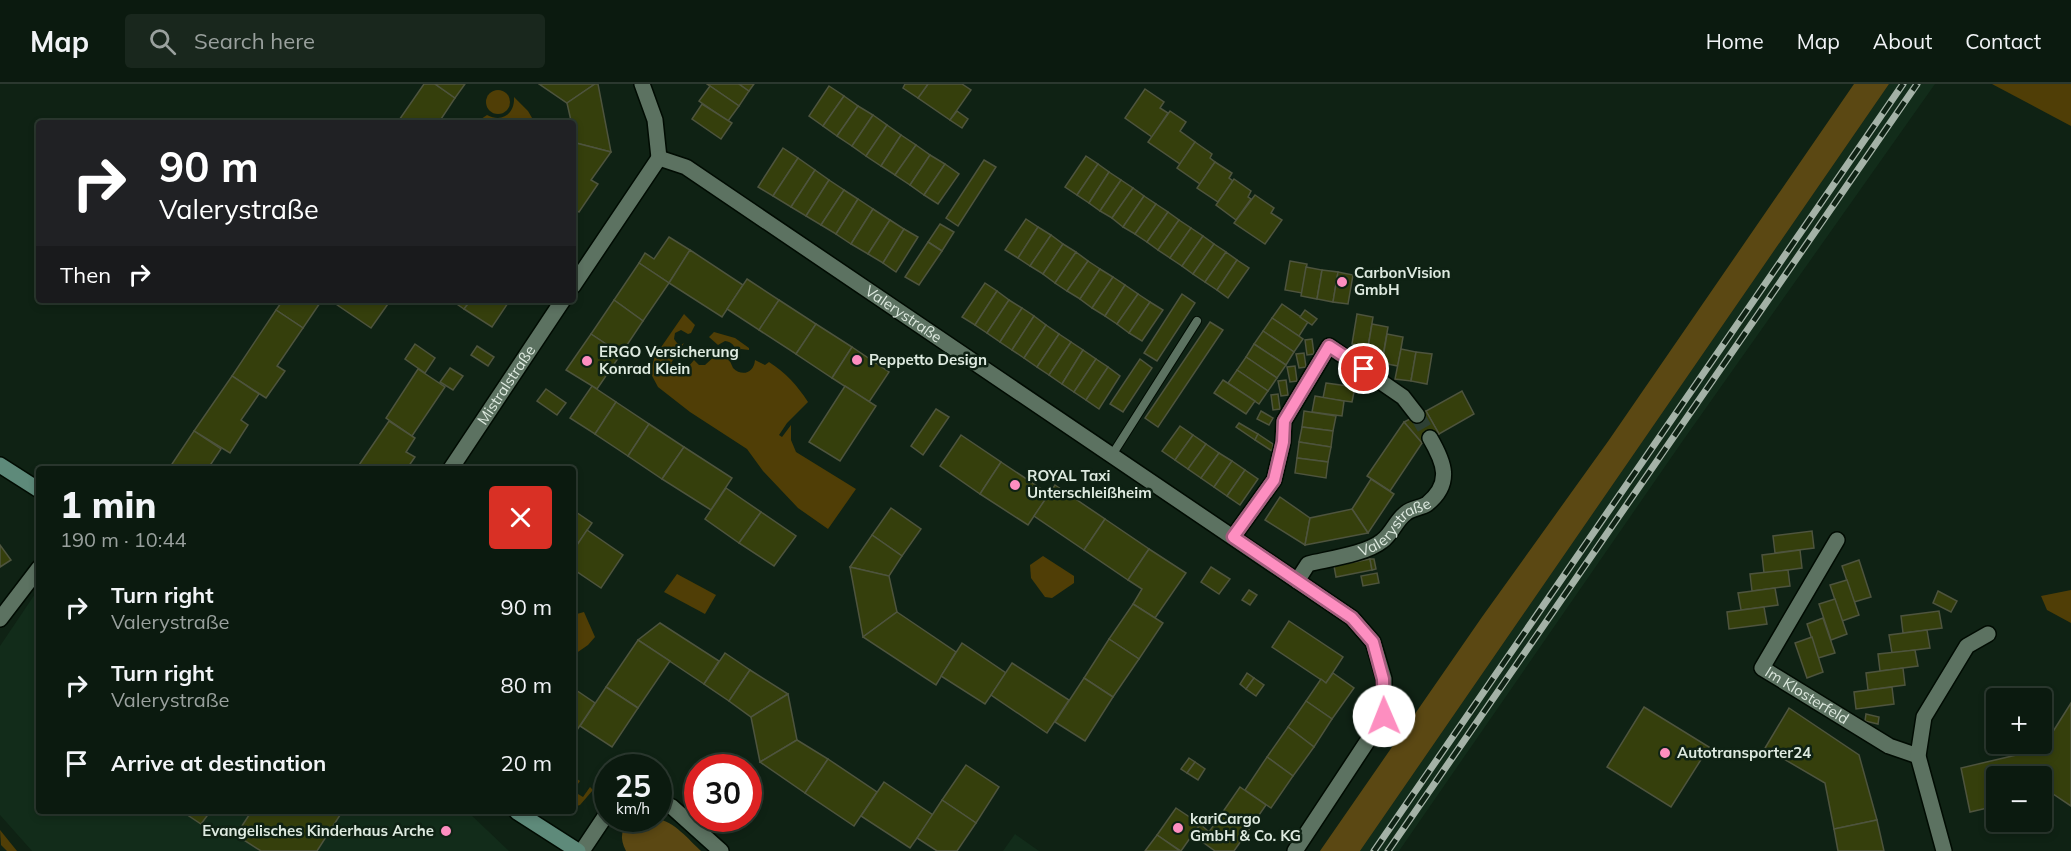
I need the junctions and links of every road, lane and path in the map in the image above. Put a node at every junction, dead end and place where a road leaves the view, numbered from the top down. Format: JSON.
{"nodes":[{"id":1,"x":642,"y":84,"type":"edge"},
{"id":2,"x":659,"y":158,"type":"junction"},
{"id":3,"x":576,"y":282,"type":"edge"},
{"id":4,"x":561,"y":303,"type":"edge"},
{"id":5,"x":1197,"y":321,"type":"dead end"},
{"id":6,"x":1417,"y":415,"type":"tunnel mouth"},
{"id":7,"x":1430,"y":438,"type":"tunnel mouth"},
{"id":8,"x":1112,"y":455,"type":"junction"},
{"id":9,"x":0,"y":465,"type":"edge"},
{"id":10,"x":453,"y":466,"type":"edge"},
{"id":11,"x":36,"y":488,"type":"edge"},
{"id":12,"x":1233,"y":537,"type":"junction"},
{"id":13,"x":1837,"y":540,"type":"dead end"},
{"id":14,"x":36,"y":571,"type":"edge"},
{"id":15,"x":1297,"y":580,"type":"junction"},
{"id":16,"x":0,"y":619,"type":"edge"},
{"id":17,"x":1988,"y":634,"type":"dead end"},
{"id":18,"x":1918,"y":756,"type":"junction"},
{"id":19,"x":672,"y":807,"type":"edge"},
{"id":20,"x":521,"y":814,"type":"edge"},
{"id":21,"x":594,"y":832,"type":"edge"},
{"id":22,"x":580,"y":851,"type":"edge"},
{"id":23,"x":721,"y":851,"type":"edge"},
{"id":24,"x":1295,"y":851,"type":"edge"},
{"id":25,"x":1944,"y":851,"type":"edge"}],
"edges":[{"from":1,"to":2,"type":"street"},
{"from":2,"to":3,"type":"street"},
{"from":2,"to":8,"type":"street","name":"Valerystraße"},
{"from":4,"to":10,"type":"street","name":"Mistralstraße"},
{"from":5,"to":8,"type":"lane"},
{"from":6,"to":12,"type":"street"},
{"from":7,"to":15,"type":"street","name":"Valerystraße"},
{"from":8,"to":12,"type":"street","name":"Valerystraße"},
{"from":9,"to":11,"type":"main road"},
{"from":12,"to":15,"type":"street","name":"Valerystraße"},
{"from":13,"to":18,"type":"street","name":"Im Klosterfeld"},
{"from":14,"to":16,"type":"street"},
{"from":15,"to":24,"type":"street","name":"Valerystraße"},
{"from":17,"to":18,"type":"street"},
{"from":18,"to":25,"type":"street"},
{"from":19,"to":23,"type":"street"},
{"from":20,"to":22,"type":"main road"},
{"from":21,"to":22,"type":"street"}]}
